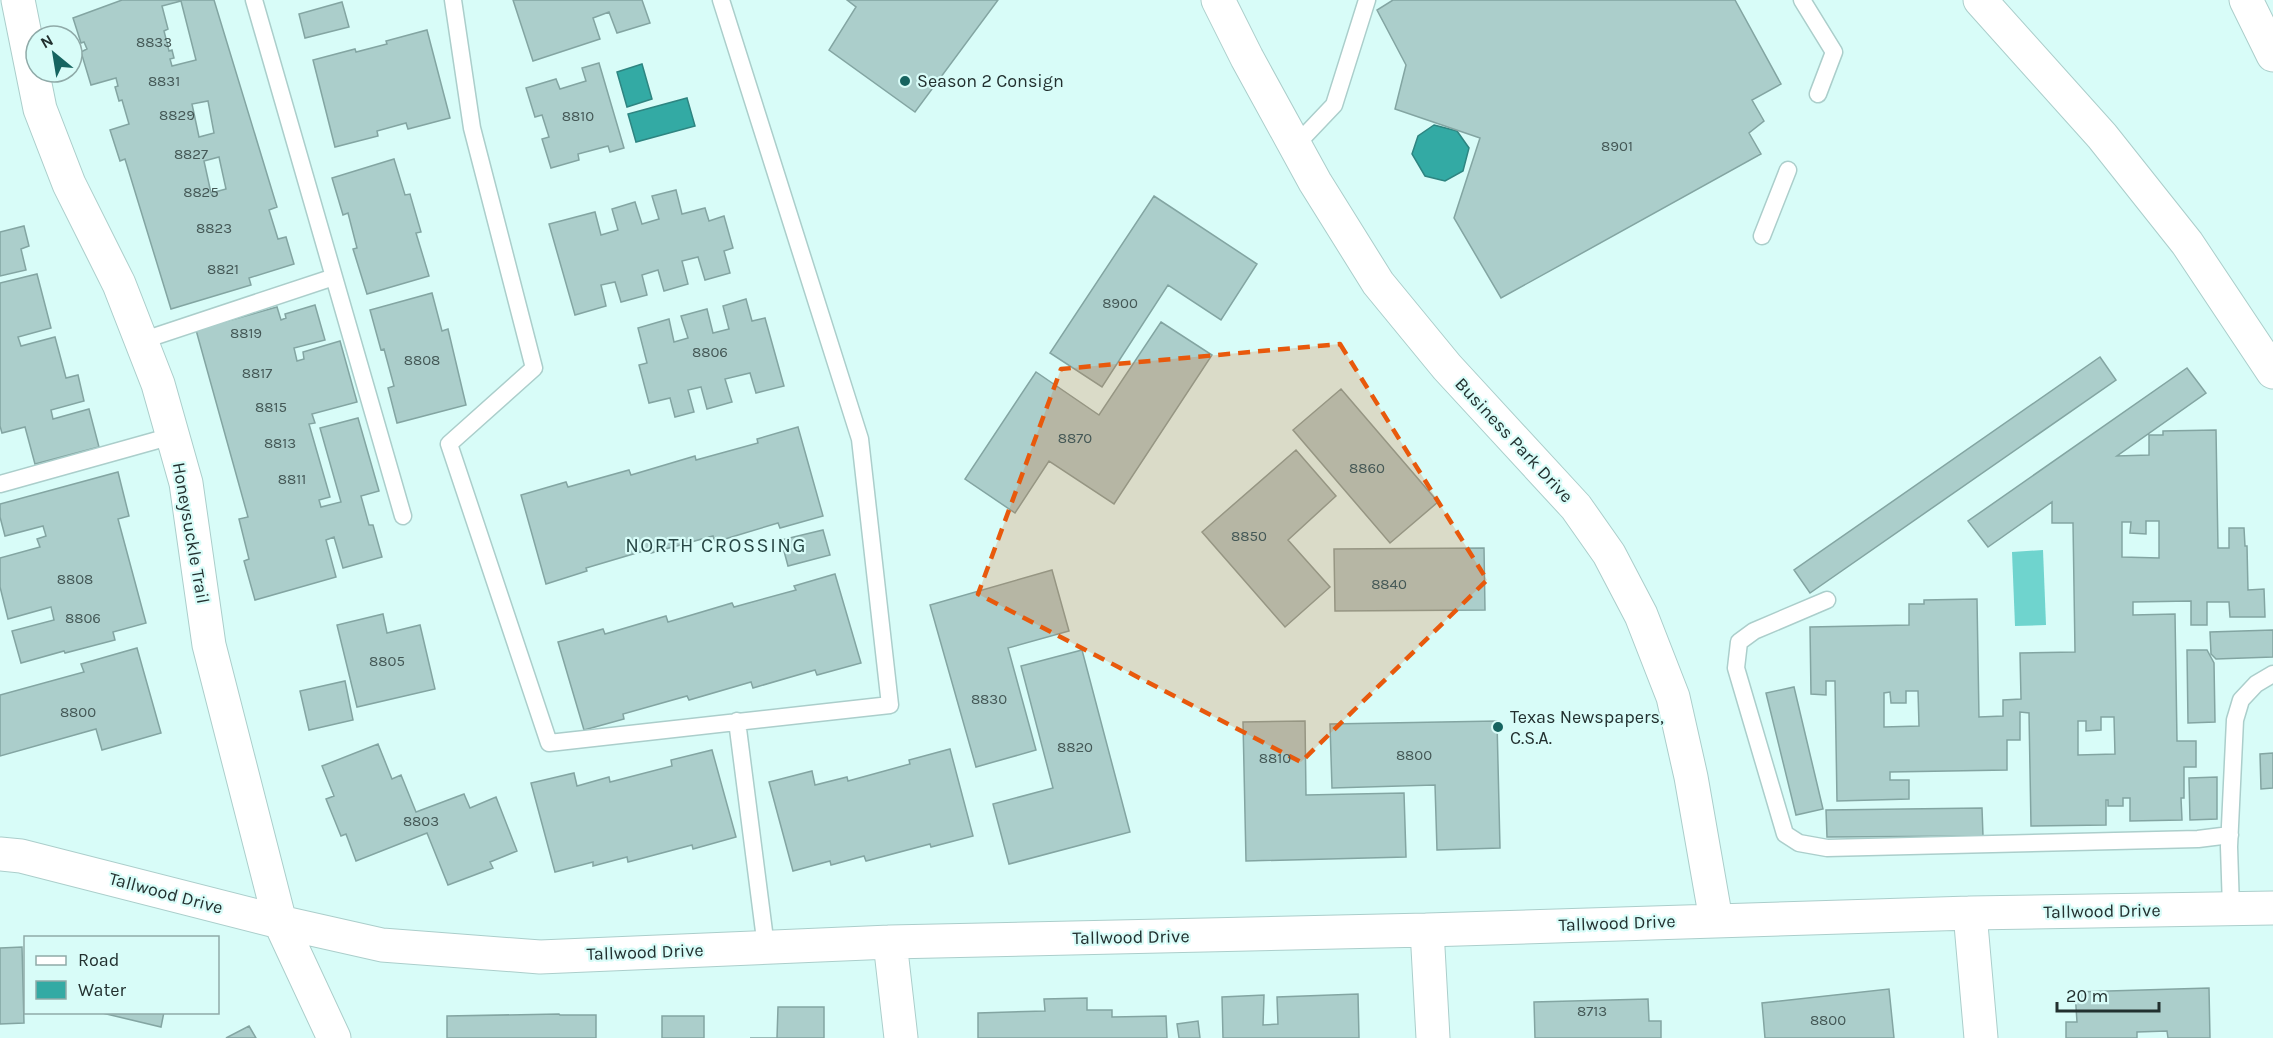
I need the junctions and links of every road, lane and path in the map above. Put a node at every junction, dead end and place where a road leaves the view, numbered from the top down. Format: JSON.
{"nodes":[{"id":1,"x":18,"y":0,"type":"edge"},
{"id":2,"x":254,"y":0,"type":"edge"},
{"id":3,"x":453,"y":0,"type":"edge"},
{"id":4,"x":721,"y":0,"type":"edge"},
{"id":5,"x":1218,"y":0,"type":"edge"},
{"id":6,"x":1367,"y":0,"type":"edge"},
{"id":7,"x":1802,"y":0,"type":"edge"},
{"id":8,"x":1980,"y":0,"type":"edge"},
{"id":9,"x":2246,"y":0,"type":"edge"},
{"id":10,"x":2273,"y":55,"type":"edge"},
{"id":11,"x":1818,"y":94,"type":"dead end"},
{"id":12,"x":1295,"y":146,"type":"junction"},
{"id":13,"x":1788,"y":171,"type":"dead end"},
{"id":14,"x":1762,"y":236,"type":"dead end"},
{"id":15,"x":334,"y":277,"type":"junction"},
{"id":16,"x":141,"y":340,"type":"junction"},
{"id":17,"x":2273,"y":372,"type":"edge"},
{"id":18,"x":172,"y":435,"type":"junction"},
{"id":19,"x":0,"y":484,"type":"edge"},
{"id":20,"x":403,"y":516,"type":"dead end"},
{"id":21,"x":1827,"y":600,"type":"dead end"},
{"id":22,"x":2273,"y":674,"type":"edge"},
{"id":23,"x":737,"y":722,"type":"junction"},
{"id":24,"x":2230,"y":835,"type":"junction"},
{"id":25,"x":0,"y":854,"type":"edge"},
{"id":26,"x":2231,"y":908,"type":"junction"},
{"id":27,"x":2273,"y":908,"type":"edge"},
{"id":28,"x":1970,"y":913,"type":"junction"},
{"id":29,"x":1716,"y":920,"type":"junction"},
{"id":30,"x":279,"y":922,"type":"junction"},
{"id":31,"x":1427,"y":930,"type":"junction"},
{"id":32,"x":890,"y":942,"type":"junction"},
{"id":33,"x":766,"y":947,"type":"junction"},
{"id":34,"x":334,"y":1038,"type":"edge"},
{"id":35,"x":901,"y":1038,"type":"edge"},
{"id":36,"x":1433,"y":1038,"type":"edge"},
{"id":37,"x":1981,"y":1038,"type":"edge"}],
"edges":[{"from":1,"to":16,"type":"main road","name":"Honeysuckle Trail"},
{"from":2,"to":15,"type":"lane"},
{"from":3,"to":23,"type":"lane"},
{"from":4,"to":23,"type":"lane"},
{"from":5,"to":12,"type":"main road","name":"Business Park Drive"},
{"from":6,"to":12,"type":"lane"},
{"from":7,"to":11,"type":"lane"},
{"from":8,"to":17,"type":"main road"},
{"from":9,"to":10,"type":"main road"},
{"from":12,"to":29,"type":"main road","name":"Business Park Drive"},
{"from":13,"to":14,"type":"lane"},
{"from":15,"to":16,"type":"lane"},
{"from":15,"to":20,"type":"lane"},
{"from":16,"to":18,"type":"main road","name":"Honeysuckle Trail"},
{"from":18,"to":19,"type":"lane"},
{"from":18,"to":30,"type":"main road","name":"Honeysuckle Trail"},
{"from":21,"to":24,"type":"lane"},
{"from":22,"to":24,"type":"lane"},
{"from":23,"to":33,"type":"lane"},
{"from":24,"to":26,"type":"lane"},
{"from":25,"to":30,"type":"main road","name":"Tallwood Drive"},
{"from":26,"to":27,"type":"main road","name":"Tallwood Drive"},
{"from":26,"to":28,"type":"main road","name":"Tallwood Drive"},
{"from":28,"to":29,"type":"main road","name":"Tallwood Drive"},
{"from":28,"to":37,"type":"main road"},
{"from":29,"to":31,"type":"main road","name":"Tallwood Drive"},
{"from":30,"to":33,"type":"main road","name":"Tallwood Drive"},
{"from":30,"to":34,"type":"main road","name":"Honeysuckle Trail"},
{"from":31,"to":32,"type":"main road","name":"Tallwood Drive"},
{"from":31,"to":36,"type":"main road"},
{"from":32,"to":33,"type":"main road","name":"Tallwood Drive"},
{"from":32,"to":35,"type":"main road"}]}
